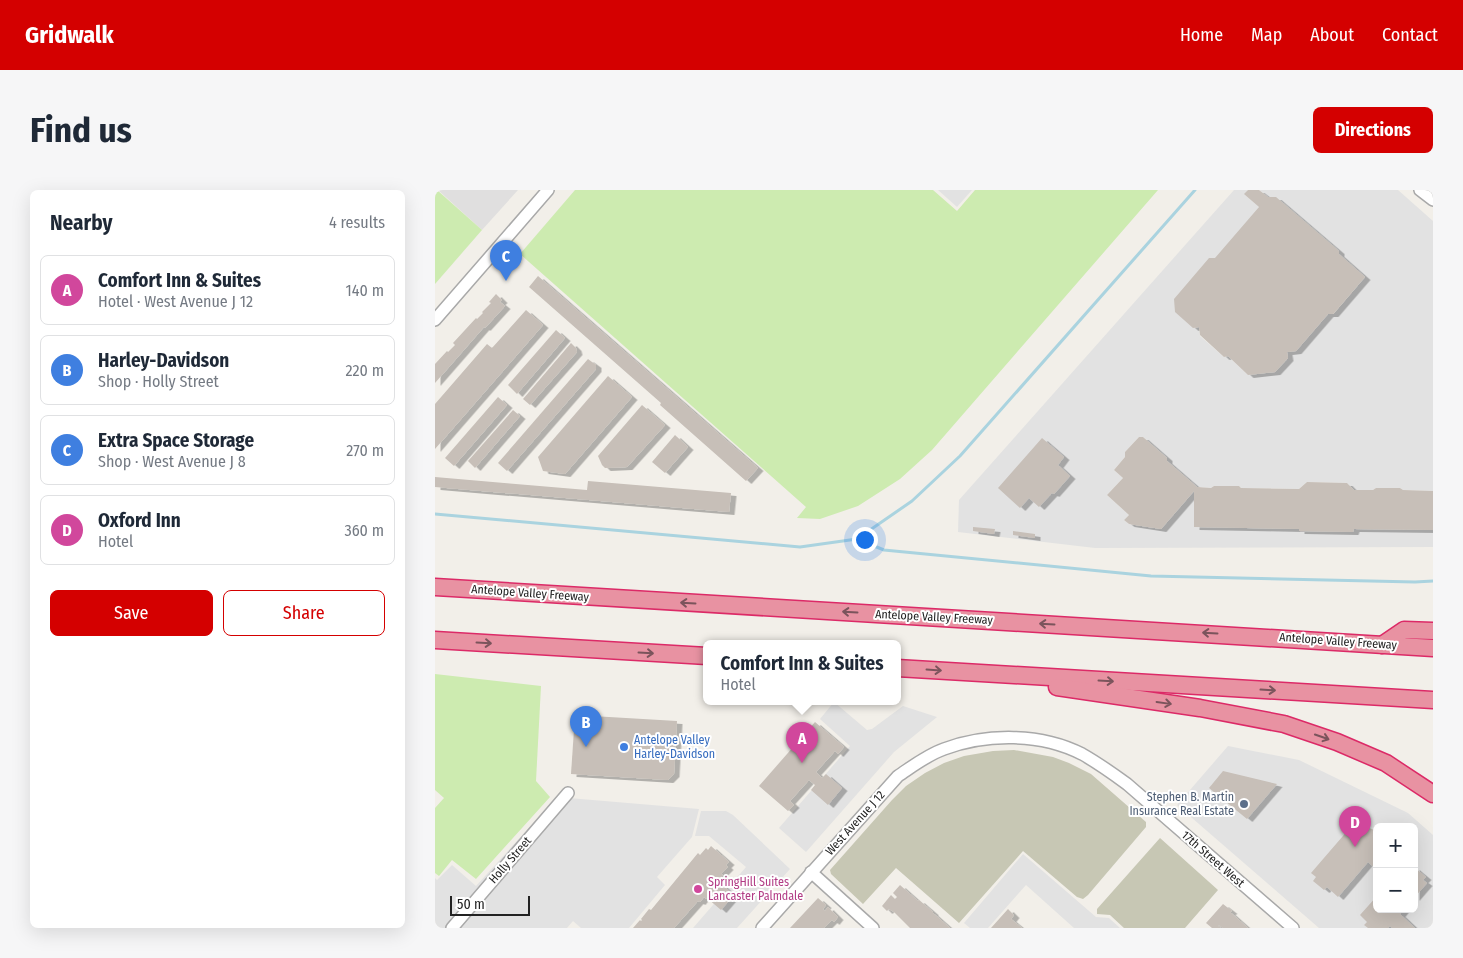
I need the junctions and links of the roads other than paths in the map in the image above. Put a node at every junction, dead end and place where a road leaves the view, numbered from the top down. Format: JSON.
{"nodes":[{"id":1,"x":548,"y":190,"type":"edge"},
{"id":2,"x":1420,"y":190,"type":"edge"},
{"id":3,"x":1433,"y":200,"type":"edge"},
{"id":4,"x":435,"y":320,"type":"edge"},
{"id":5,"x":435,"y":581,"type":"edge"},
{"id":6,"x":435,"y":588,"type":"edge"},
{"id":7,"x":460,"y":589,"type":"junction"},
{"id":8,"x":1433,"y":631,"type":"edge"},
{"id":9,"x":435,"y":640,"type":"edge"},
{"id":10,"x":1381,"y":644,"type":"junction"},
{"id":11,"x":1433,"y":648,"type":"edge"},
{"id":12,"x":703,"y":656,"type":"edge"},
{"id":13,"x":901,"y":668,"type":"edge"},
{"id":14,"x":970,"y":673,"type":"junction"},
{"id":15,"x":1433,"y":700,"type":"edge"},
{"id":16,"x":967,"y":742,"type":"joint"},
{"id":17,"x":568,"y":793,"type":"dead end"},
{"id":18,"x":1433,"y":794,"type":"edge"},
{"id":19,"x":811,"y":872,"type":"junction"},
{"id":20,"x":867,"y":926,"type":"edge"},
{"id":21,"x":452,"y":928,"type":"edge"},
{"id":22,"x":763,"y":928,"type":"edge"},
{"id":23,"x":1293,"y":928,"type":"edge"}],
"edges":[{"from":1,"to":4,"type":"street"},
{"from":2,"to":3,"type":"street"},
{"from":5,"to":7,"type":"highway"},
{"from":6,"to":7,"type":"highway","name":"Antelope Valley Freeway"},
{"from":10,"to":7,"type":"highway","name":"Antelope Valley Freeway","one_way":true},
{"from":8,"to":10,"type":"highway"},
{"from":9,"to":12,"type":"highway","one_way":true},
{"from":10,"to":11,"type":"highway","name":"Antelope Valley Freeway"},
{"from":13,"to":14,"type":"highway","one_way":true},
{"from":14,"to":15,"type":"highway","one_way":true},
{"from":14,"to":18,"type":"highway","one_way":true},
{"from":16,"to":19,"type":"street","name":"West Avenue J 12"},
{"from":16,"to":23,"type":"street","name":"17th Street West"},
{"from":17,"to":21,"type":"street","name":"Holly Street"},
{"from":19,"to":20,"type":"street"},
{"from":19,"to":22,"type":"street","name":"West Avenue J 12"}]}
